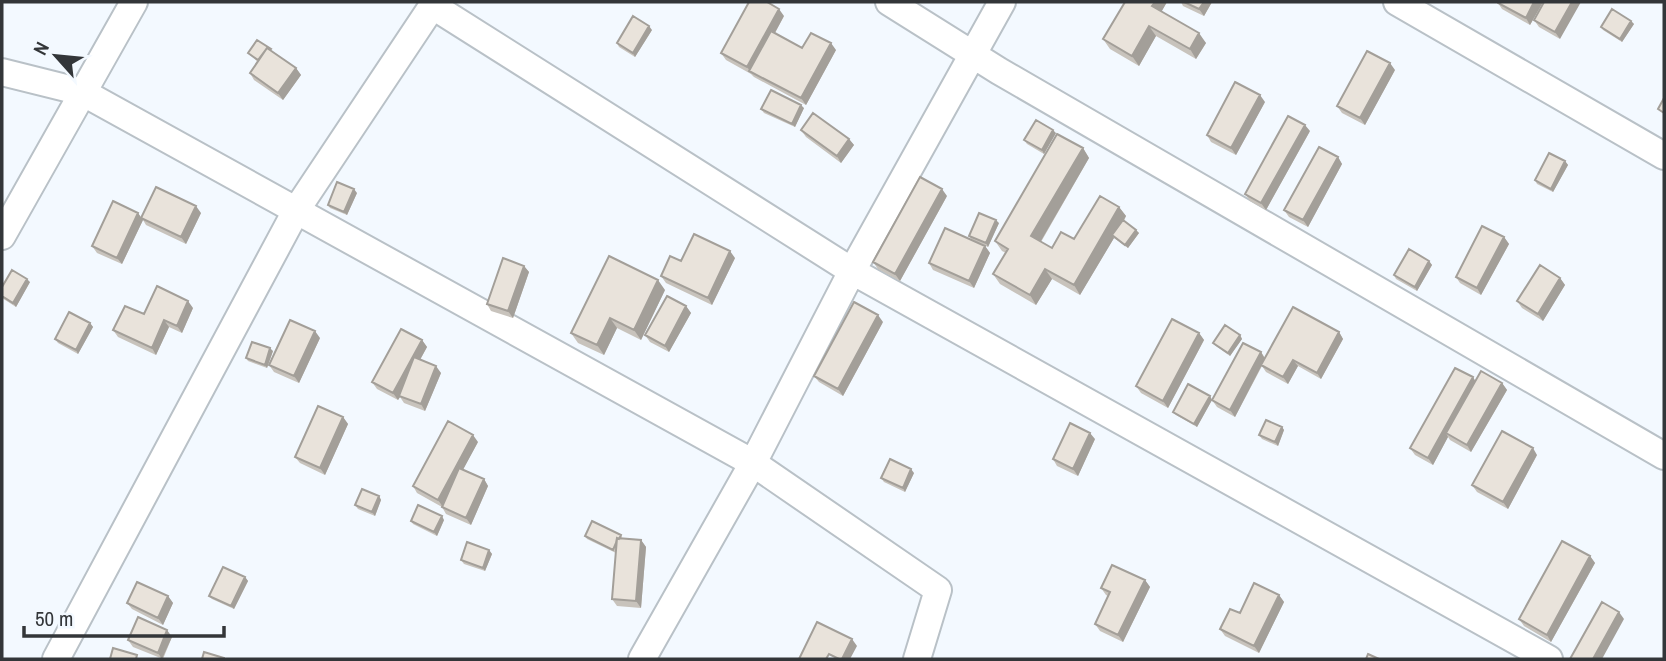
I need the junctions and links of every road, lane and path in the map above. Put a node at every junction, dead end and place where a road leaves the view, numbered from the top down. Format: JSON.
{"nodes":[{"id":1,"x":134,"y":2,"type":"edge"},
{"id":2,"x":889,"y":2,"type":"edge"},
{"id":3,"x":1002,"y":2,"type":"edge"},
{"id":4,"x":1397,"y":2,"type":"edge"},
{"id":5,"x":434,"y":4,"type":"edge"},
{"id":6,"x":974,"y":55,"type":"junction"},
{"id":7,"x":2,"y":72,"type":"edge"},
{"id":8,"x":82,"y":92,"type":"junction"},
{"id":9,"x":1664,"y":156,"type":"edge"},
{"id":10,"x":297,"y":209,"type":"junction"},
{"id":11,"x":2,"y":236,"type":"edge"},
{"id":12,"x":852,"y":271,"type":"junction"},
{"id":13,"x":1664,"y":456,"type":"edge"},
{"id":14,"x":753,"y":463,"type":"junction"},
{"id":15,"x":56,"y":659,"type":"edge"},
{"id":16,"x":642,"y":659,"type":"edge"},
{"id":17,"x":917,"y":659,"type":"edge"},
{"id":18,"x":1549,"y":659,"type":"edge"}],
"edges":[{"from":1,"to":8,"type":"street"},
{"from":2,"to":6,"type":"street"},
{"from":3,"to":6,"type":"street"},
{"from":4,"to":9,"type":"street"},
{"from":5,"to":10,"type":"street"},
{"from":5,"to":12,"type":"street"},
{"from":6,"to":12,"type":"street"},
{"from":6,"to":13,"type":"street"},
{"from":7,"to":8,"type":"street"},
{"from":8,"to":10,"type":"street"},
{"from":8,"to":11,"type":"street"},
{"from":10,"to":14,"type":"street"},
{"from":10,"to":15,"type":"street"},
{"from":12,"to":14,"type":"street"},
{"from":12,"to":18,"type":"street"},
{"from":14,"to":16,"type":"street"},
{"from":14,"to":17,"type":"street"}]}
